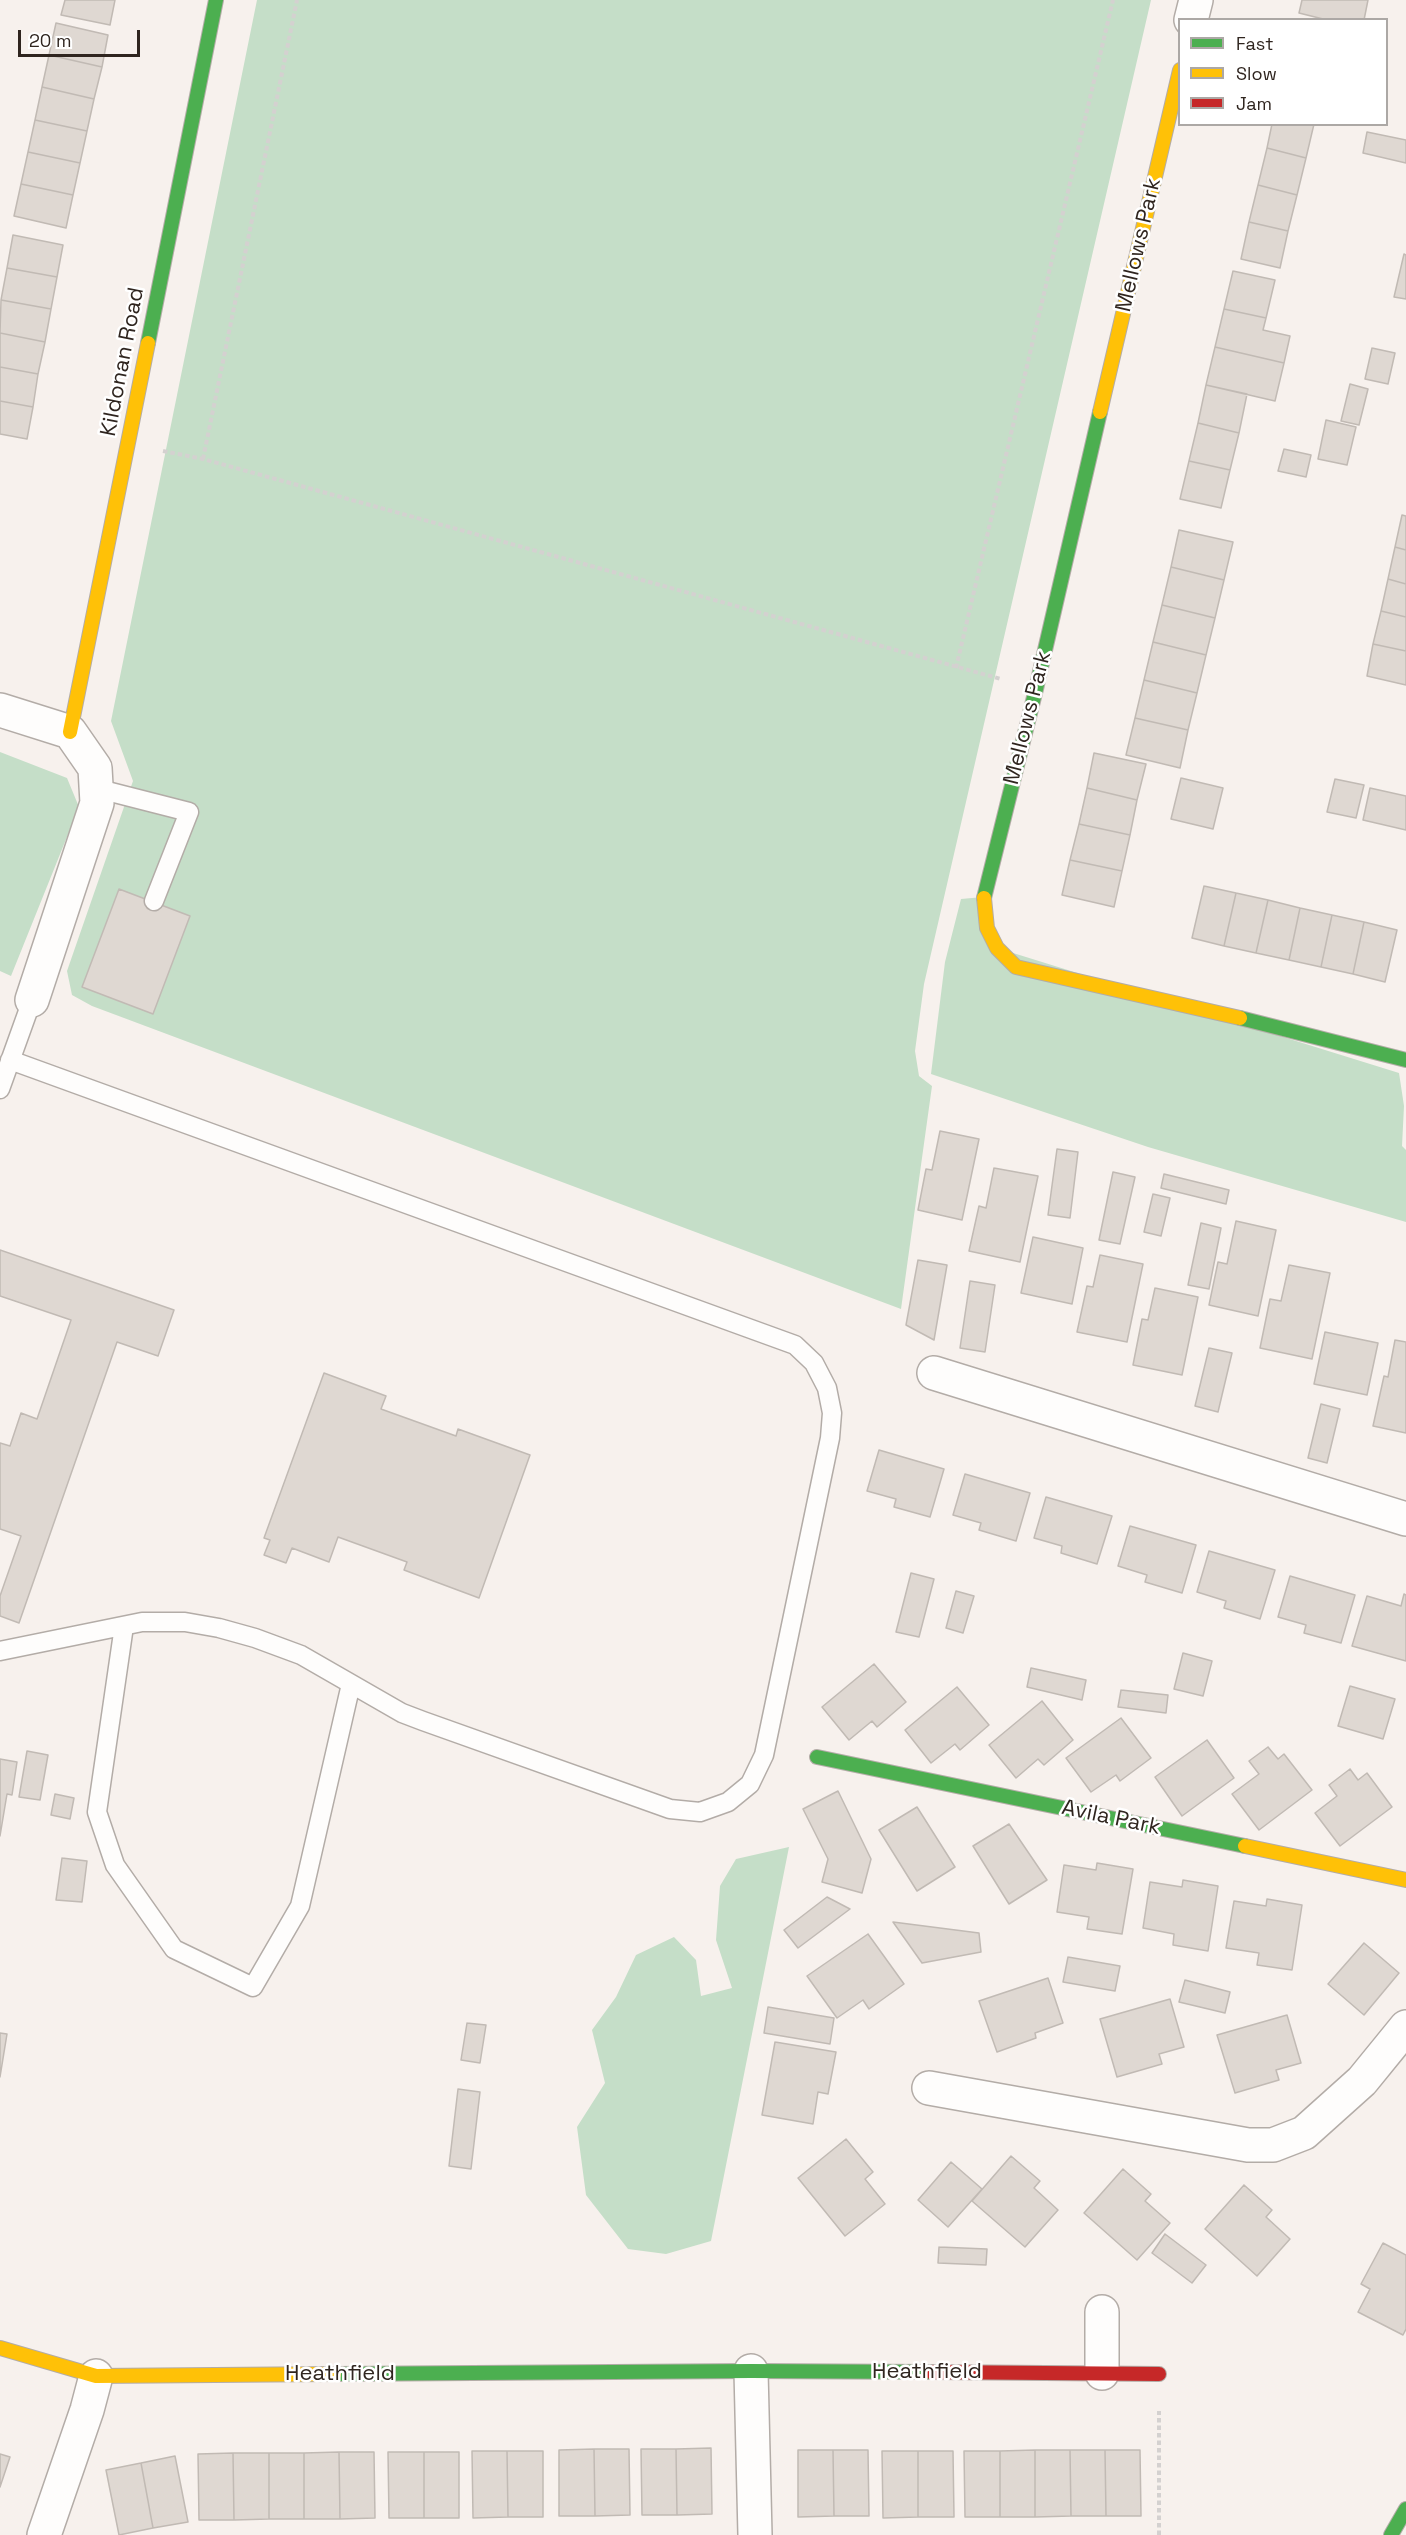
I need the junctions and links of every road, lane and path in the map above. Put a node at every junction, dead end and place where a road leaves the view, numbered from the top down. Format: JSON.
{"nodes":[{"id":1,"x":216,"y":0,"type":"edge"},
{"id":2,"x":297,"y":0,"type":"edge"},
{"id":3,"x":1113,"y":0,"type":"edge"},
{"id":4,"x":1196,"y":0,"type":"edge"},
{"id":5,"x":1192,"y":18,"type":"edge"},
{"id":6,"x":1178,"y":74,"type":"edge"},
{"id":7,"x":128,"y":444,"type":"junction"},
{"id":8,"x":203,"y":459,"type":"junction"},
{"id":9,"x":956,"y":668,"type":"junction"},
{"id":10,"x":1036,"y":688,"type":"junction"},
{"id":11,"x":0,"y":710,"type":"edge"},
{"id":12,"x":70,"y":732,"type":"junction"},
{"id":13,"x":95,"y":788,"type":"junction"},
{"id":14,"x":154,"y":901,"type":"dead end"},
{"id":15,"x":32,"y":1000,"type":"joint"},
{"id":16,"x":10,"y":1060,"type":"junction"},
{"id":17,"x":1406,"y":1060,"type":"edge"},
{"id":18,"x":0,"y":1089,"type":"edge"},
{"id":19,"x":934,"y":1373,"type":"dead end"},
{"id":20,"x":1406,"y":1519,"type":"edge"},
{"id":21,"x":124,"y":1626,"type":"junction"},
{"id":22,"x":0,"y":1651,"type":"edge"},
{"id":23,"x":351,"y":1684,"type":"junction"},
{"id":24,"x":817,"y":1757,"type":"dead end"},
{"id":25,"x":1406,"y":1880,"type":"edge"},
{"id":26,"x":1406,"y":2027,"type":"edge"},
{"id":27,"x":929,"y":2088,"type":"dead end"},
{"id":28,"x":1102,"y":2312,"type":"dead end"},
{"id":29,"x":0,"y":2348,"type":"edge"},
{"id":30,"x":751,"y":2371,"type":"junction"},
{"id":31,"x":1102,"y":2373,"type":"junction"},
{"id":32,"x":1159,"y":2374,"type":"joint"},
{"id":33,"x":96,"y":2376,"type":"junction"},
{"id":34,"x":1406,"y":2509,"type":"edge"},
{"id":35,"x":1398,"y":2531,"type":"edge"},
{"id":36,"x":44,"y":2535,"type":"edge"},
{"id":37,"x":754,"y":2535,"type":"edge"},
{"id":38,"x":1159,"y":2535,"type":"edge"}],
"edges":[{"from":1,"to":7,"type":"street","name":"Kildonan Road"},
{"from":2,"to":8,"type":"path"},
{"from":3,"to":9,"type":"path"},
{"from":4,"to":5,"type":"street"},
{"from":6,"to":10,"type":"street","name":"Mellows Park"},
{"from":7,"to":8,"type":"path"},
{"from":7,"to":12,"type":"street","name":"Kildonan Road"},
{"from":8,"to":9,"type":"path"},
{"from":9,"to":10,"type":"path"},
{"from":10,"to":17,"type":"street","name":"Mellows Park"},
{"from":11,"to":12,"type":"street"},
{"from":12,"to":13,"type":"street"},
{"from":13,"to":14,"type":"lane"},
{"from":13,"to":15,"type":"street"},
{"from":15,"to":16,"type":"lane"},
{"from":16,"to":18,"type":"lane"},
{"from":16,"to":23,"type":"lane"},
{"from":19,"to":20,"type":"street"},
{"from":21,"to":22,"type":"lane"},
{"from":21,"to":23,"type":"lane"},
{"from":21,"to":23,"type":"lane"},
{"from":24,"to":25,"type":"street","name":"Avila Park"},
{"from":26,"to":27,"type":"street"},
{"from":28,"to":31,"type":"street"},
{"from":29,"to":33,"type":"street","name":"Heathfield"},
{"from":30,"to":31,"type":"street","name":"Heathfield"},
{"from":30,"to":33,"type":"street","name":"Heathfield"},
{"from":30,"to":37,"type":"street"},
{"from":31,"to":32,"type":"street","name":"Heathfield"},
{"from":32,"to":38,"type":"path"},
{"from":33,"to":36,"type":"street"},
{"from":34,"to":35,"type":"street"}]}
